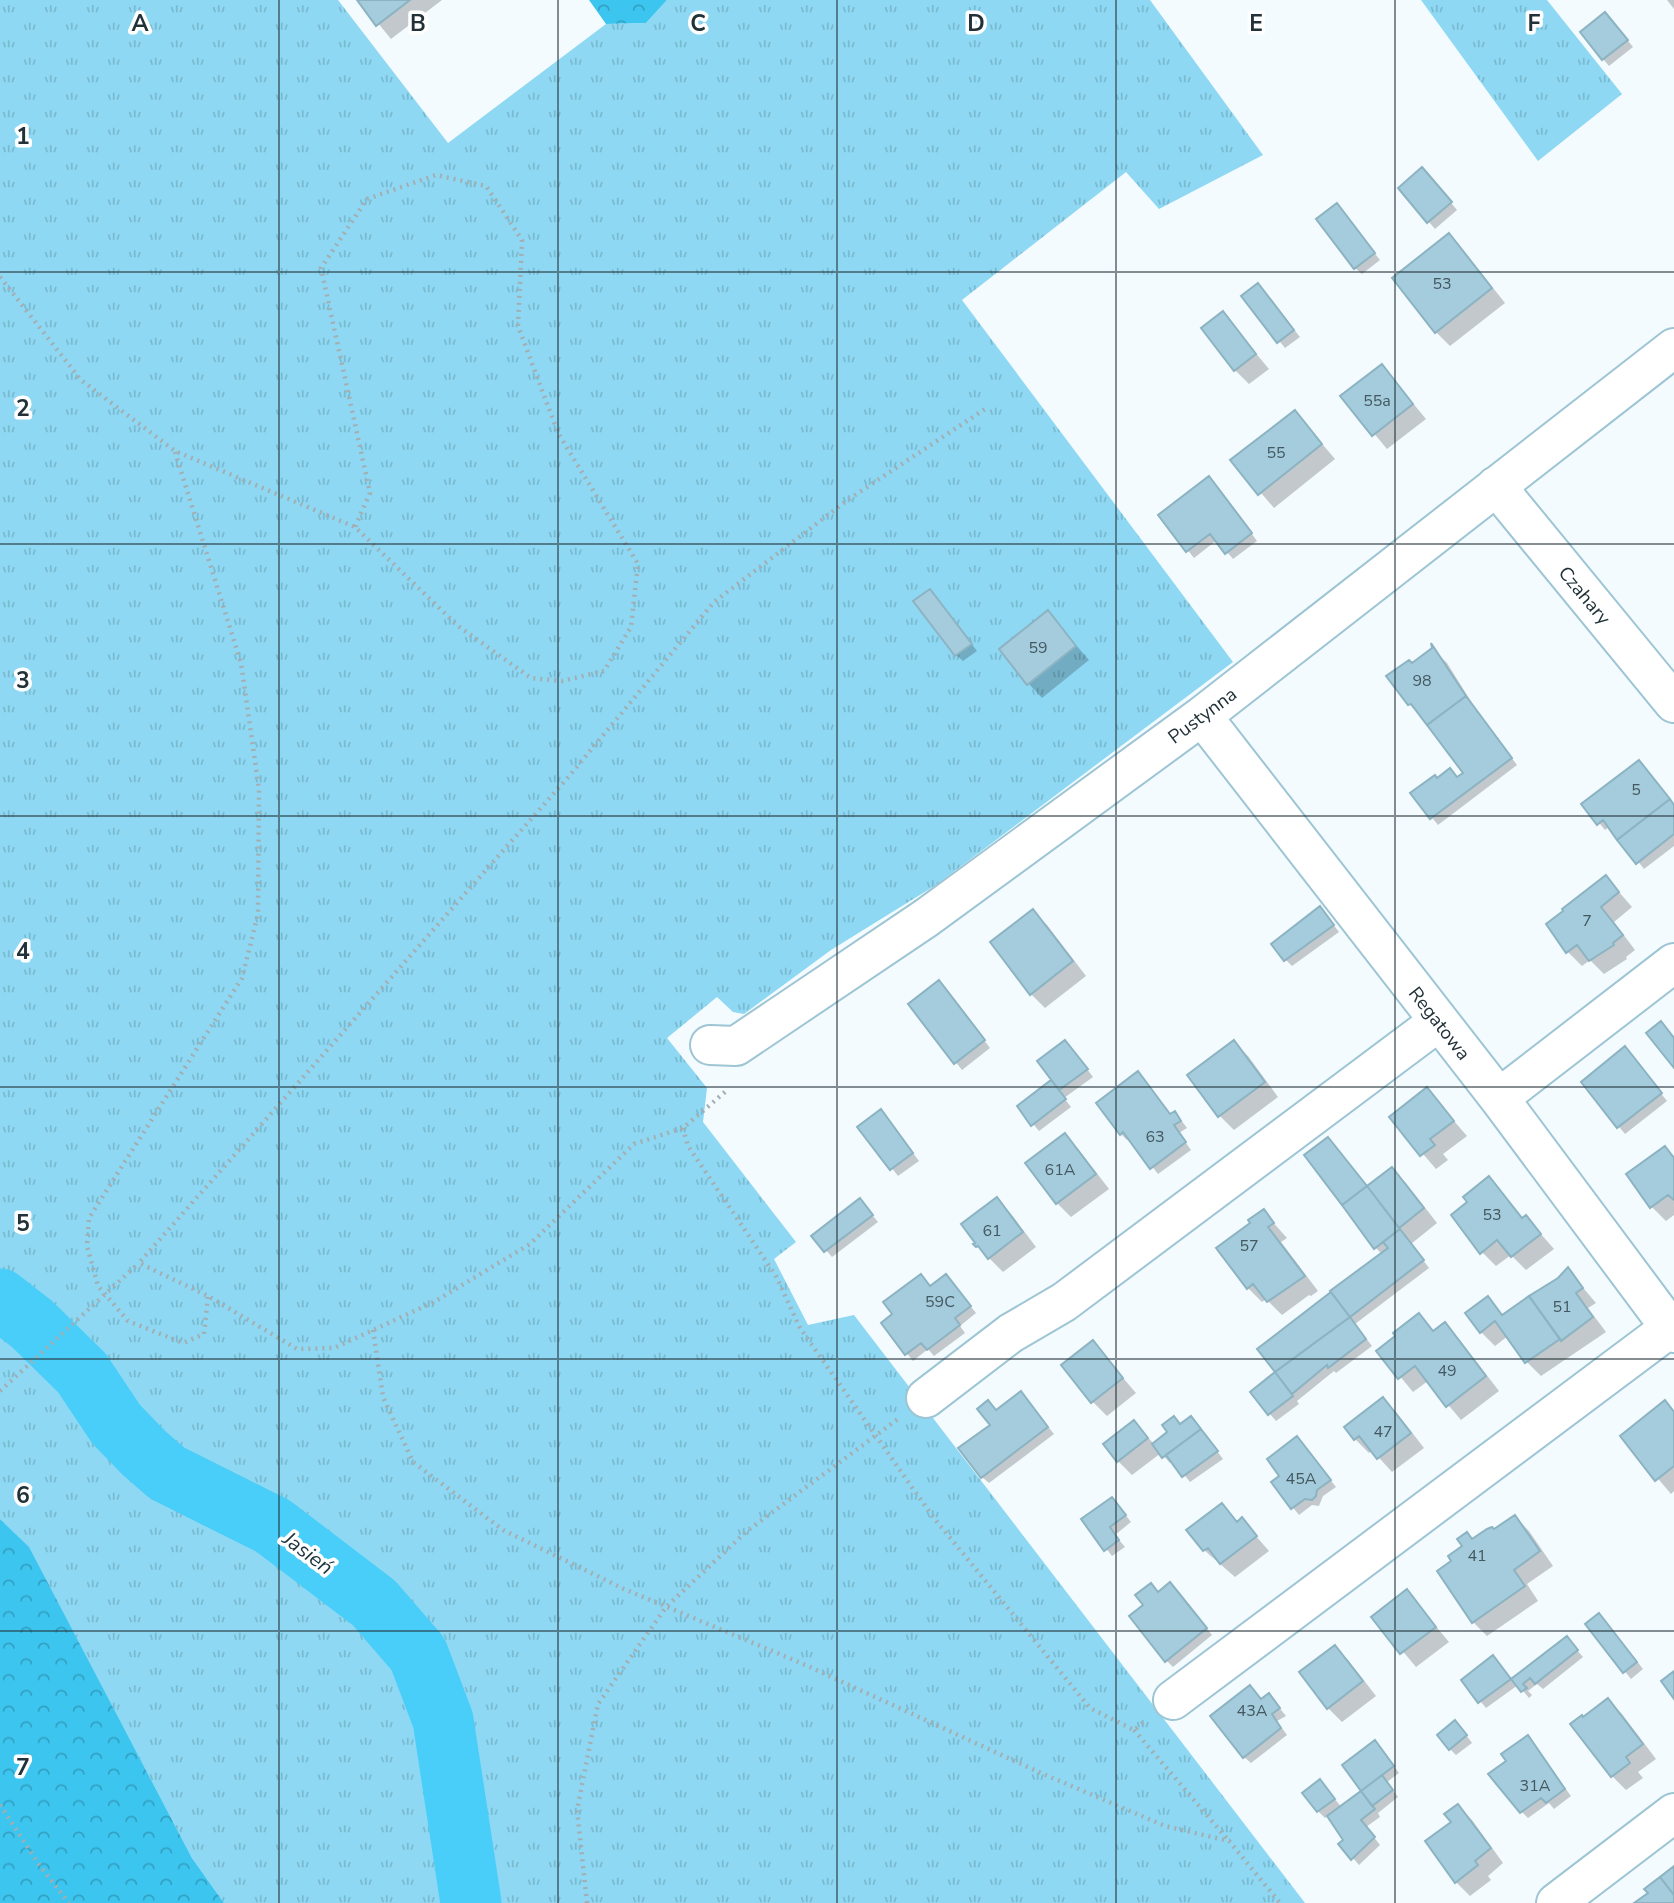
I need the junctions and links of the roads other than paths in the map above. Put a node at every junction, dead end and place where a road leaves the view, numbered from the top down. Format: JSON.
{"nodes":[{"id":1,"x":1674,"y":348,"type":"edge"},
{"id":2,"x":1496,"y":486,"type":"junction"},
{"id":3,"x":1674,"y":703,"type":"edge"},
{"id":4,"x":1202,"y":716,"type":"junction"},
{"id":5,"x":1674,"y":963,"type":"edge"},
{"id":6,"x":1438,"y":1022,"type":"junction"},
{"id":7,"x":710,"y":1045,"type":"dead end"},
{"id":8,"x":1499,"y":1098,"type":"junction"},
{"id":9,"x":1672,"y":1330,"type":"edge"},
{"id":10,"x":926,"y":1398,"type":"dead end"},
{"id":11,"x":1173,"y":1700,"type":"road end"},
{"id":12,"x":1674,"y":1813,"type":"edge"},
{"id":13,"x":1556,"y":1903,"type":"edge"}],
"edges":[{"from":1,"to":2,"type":"street","name":"Pustynna"},
{"from":2,"to":3,"type":"street","name":"Czahary"},
{"from":2,"to":4,"type":"street","name":"Pustynna"},
{"from":4,"to":6,"type":"street","name":"Regatowa"},
{"from":4,"to":7,"type":"street","name":"Pustynna"},
{"from":5,"to":8,"type":"street"},
{"from":6,"to":8,"type":"street","name":"Regatowa"},
{"from":6,"to":10,"type":"street"},
{"from":8,"to":9,"type":"street","name":"Regatowa"},
{"from":9,"to":11,"type":"street"},
{"from":12,"to":13,"type":"street"}]}
